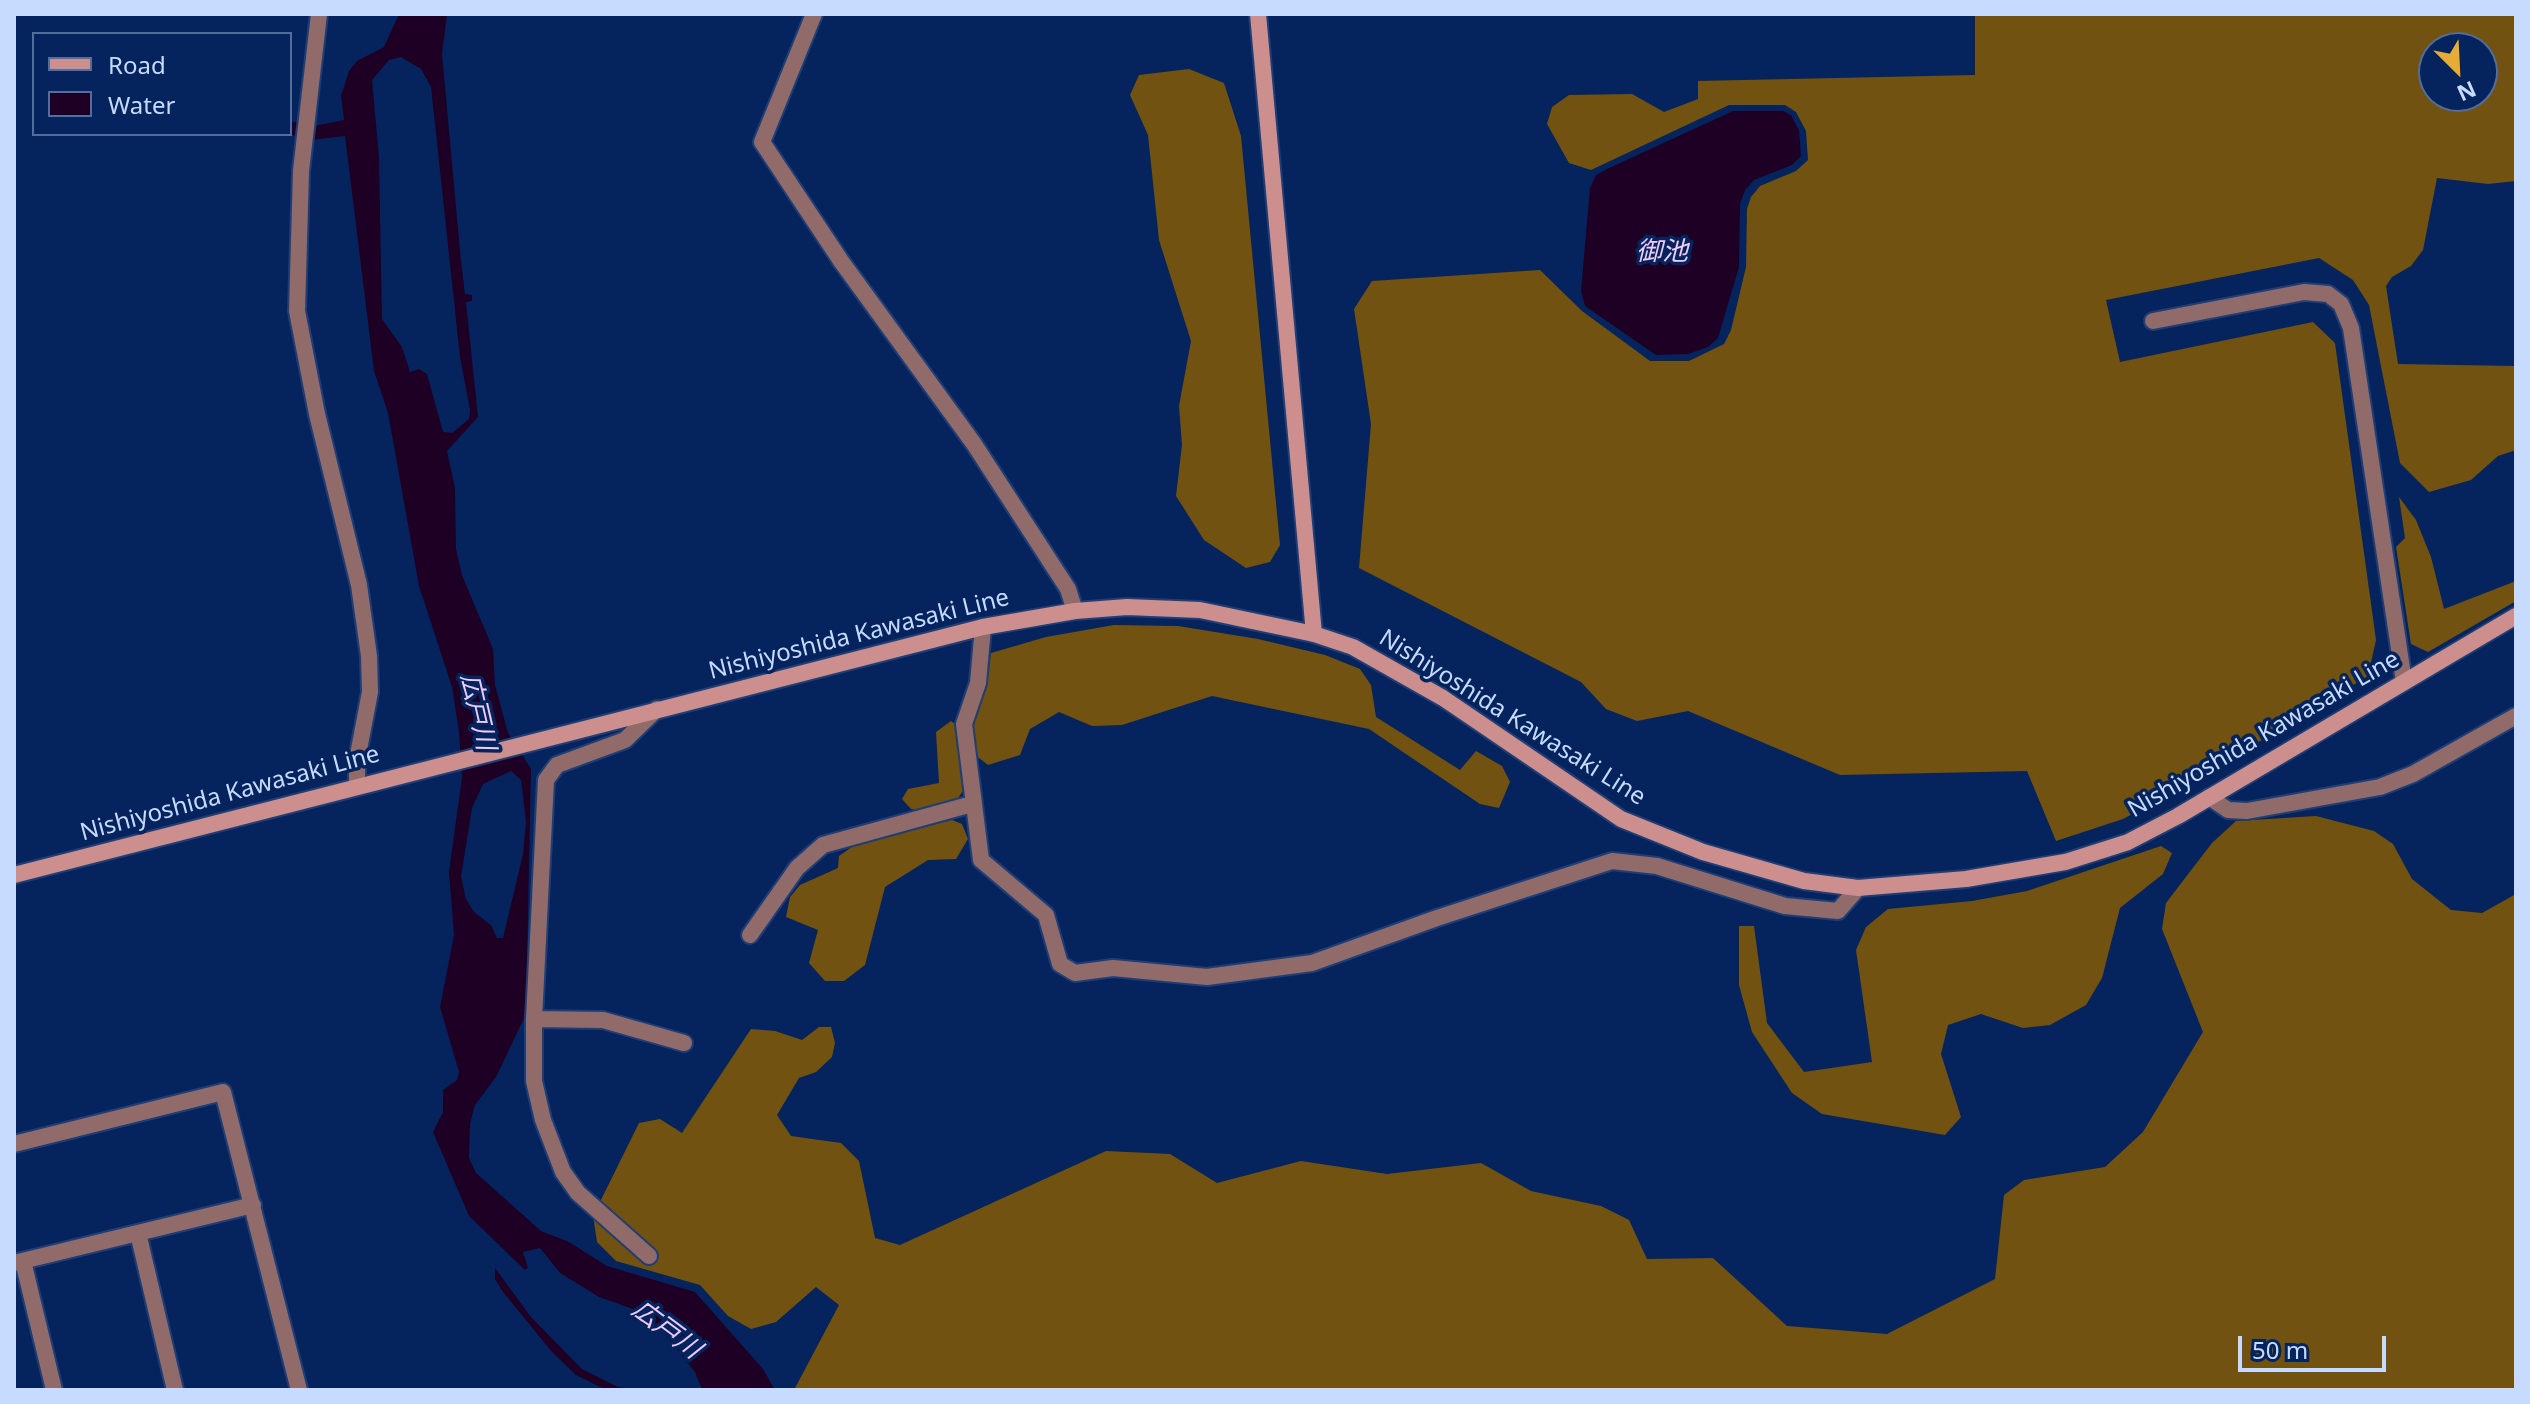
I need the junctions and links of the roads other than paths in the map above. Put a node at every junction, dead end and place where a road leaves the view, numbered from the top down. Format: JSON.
{"nodes":[{"id":1,"x":319,"y":14,"type":"edge"},
{"id":2,"x":814,"y":14,"type":"edge"},
{"id":3,"x":1258,"y":14,"type":"edge"},
{"id":4,"x":2153,"y":321,"type":"dead end"},
{"id":5,"x":1075,"y":611,"type":"junction"},
{"id":6,"x":2516,"y":616,"type":"edge"},
{"id":7,"x":983,"y":627,"type":"junction"},
{"id":8,"x":1314,"y":634,"type":"junction"},
{"id":9,"x":2404,"y":682,"type":"junction"},
{"id":10,"x":657,"y":709,"type":"junction"},
{"id":11,"x":2516,"y":716,"type":"edge"},
{"id":12,"x":357,"y":785,"type":"junction"},
{"id":13,"x":2209,"y":797,"type":"junction"},
{"id":14,"x":972,"y":804,"type":"junction"},
{"id":15,"x":14,"y":875,"type":"edge"},
{"id":16,"x":1858,"y":888,"type":"junction"},
{"id":17,"x":750,"y":935,"type":"dead end"},
{"id":18,"x":534,"y":1019,"type":"junction"},
{"id":19,"x":684,"y":1043,"type":"dead end"},
{"id":20,"x":14,"y":1144,"type":"edge"},
{"id":21,"x":253,"y":1205,"type":"junction"},
{"id":22,"x":138,"y":1233,"type":"junction"},
{"id":23,"x":649,"y":1256,"type":"dead end"},
{"id":24,"x":19,"y":1262,"type":"edge"},
{"id":25,"x":54,"y":1390,"type":"edge"},
{"id":26,"x":175,"y":1390,"type":"edge"},
{"id":27,"x":299,"y":1390,"type":"edge"}],
"edges":[{"from":1,"to":12,"type":"street"},
{"from":2,"to":5,"type":"street"},
{"from":3,"to":8,"type":"main road"},
{"from":4,"to":9,"type":"street"},
{"from":5,"to":7,"type":"main road","name":"Nishiyoshida Kawasaki Line"},
{"from":5,"to":8,"type":"main road","name":"Nishiyoshida Kawasaki Line"},
{"from":6,"to":9,"type":"main road","name":"Nishiyoshida Kawasaki Line"},
{"from":7,"to":10,"type":"main road","name":"Nishiyoshida Kawasaki Line"},
{"from":7,"to":14,"type":"street"},
{"from":8,"to":16,"type":"main road","name":"Nishiyoshida Kawasaki Line"},
{"from":9,"to":13,"type":"main road","name":"Nishiyoshida Kawasaki Line"},
{"from":10,"to":12,"type":"main road","name":"Nishiyoshida Kawasaki Line"},
{"from":10,"to":18,"type":"street"},
{"from":11,"to":13,"type":"street"},
{"from":12,"to":15,"type":"main road","name":"Nishiyoshida Kawasaki Line"},
{"from":13,"to":16,"type":"main road","name":"Nishiyoshida Kawasaki Line"},
{"from":14,"to":16,"type":"street"},
{"from":14,"to":17,"type":"street"},
{"from":18,"to":19,"type":"street"},
{"from":18,"to":23,"type":"street"},
{"from":20,"to":21,"type":"street"},
{"from":21,"to":22,"type":"street"},
{"from":21,"to":27,"type":"street"},
{"from":22,"to":24,"type":"street"},
{"from":22,"to":26,"type":"street"},
{"from":24,"to":25,"type":"street"}]}
